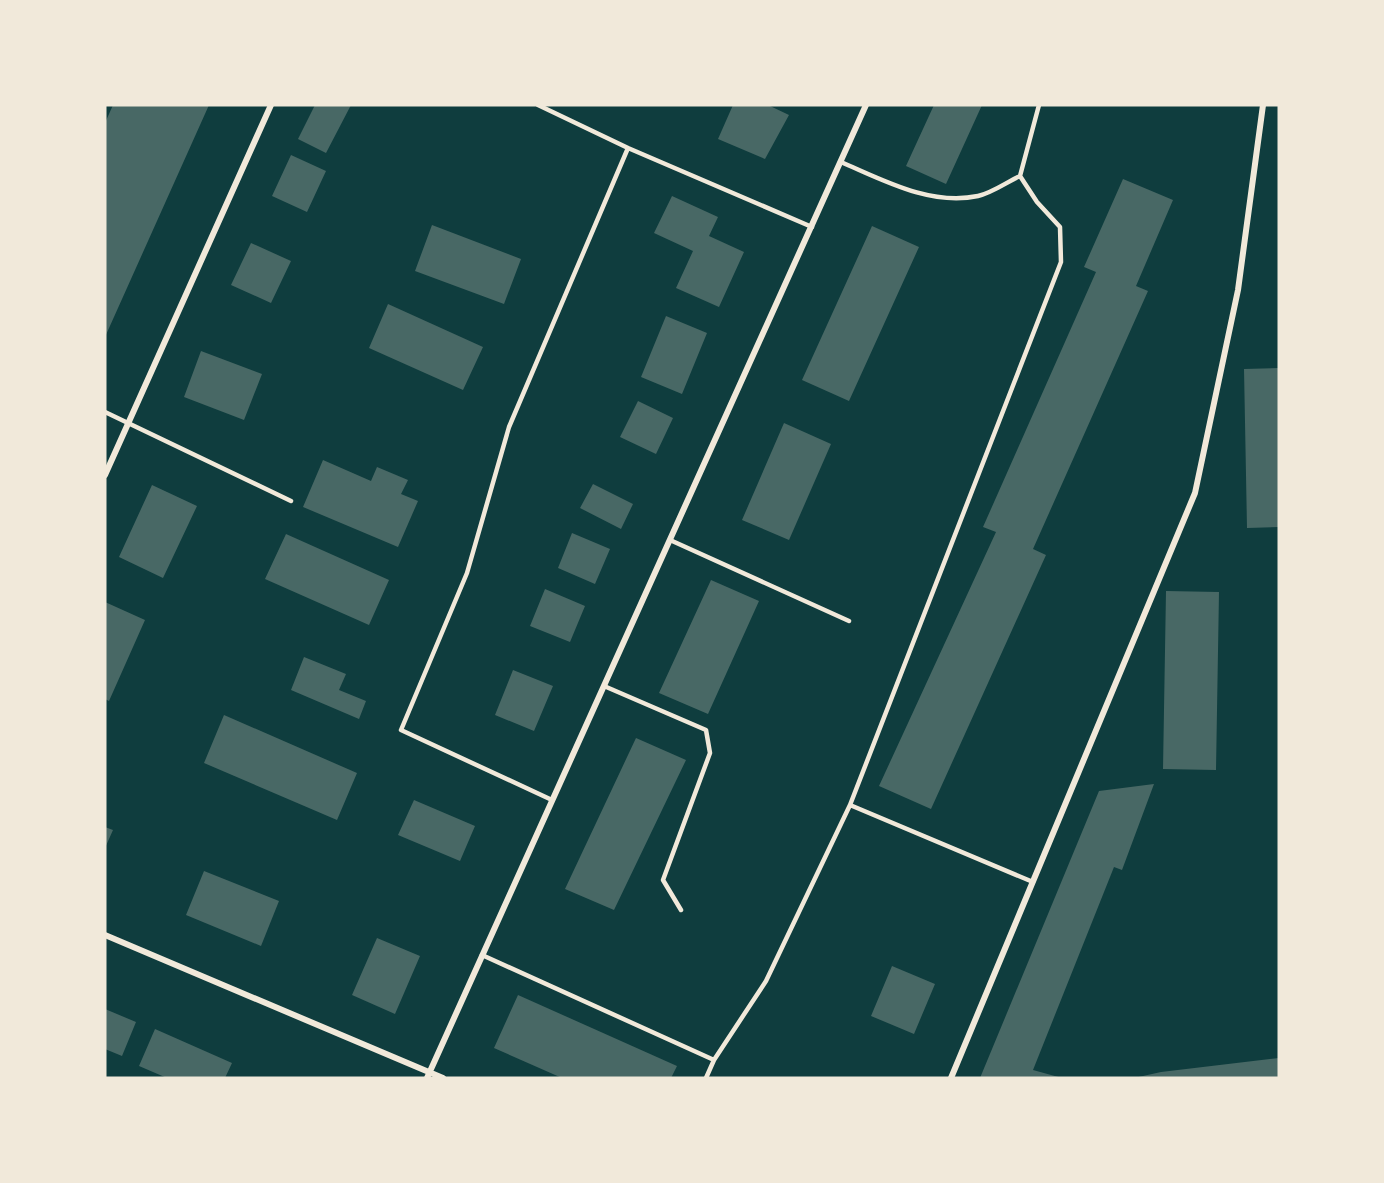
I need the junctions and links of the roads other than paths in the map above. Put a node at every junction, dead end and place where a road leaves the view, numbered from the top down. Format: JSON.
{"nodes":[{"id":1,"x":271,"y":105,"type":"edge"},
{"id":2,"x":538,"y":105,"type":"edge"},
{"id":3,"x":866,"y":105,"type":"edge"},
{"id":4,"x":1039,"y":105,"type":"edge"},
{"id":5,"x":1263,"y":105,"type":"edge"},
{"id":6,"x":628,"y":148,"type":"junction"},
{"id":7,"x":841,"y":162,"type":"junction"},
{"id":8,"x":1020,"y":176,"type":"junction"},
{"id":9,"x":812,"y":227,"type":"junction"},
{"id":10,"x":105,"y":412,"type":"edge"},
{"id":11,"x":128,"y":424,"type":"junction"},
{"id":12,"x":105,"y":475,"type":"edge"},
{"id":13,"x":291,"y":501,"type":"dead end"},
{"id":14,"x":670,"y":540,"type":"junction"},
{"id":15,"x":849,"y":621,"type":"dead end"},
{"id":16,"x":604,"y":686,"type":"junction"},
{"id":17,"x":552,"y":800,"type":"junction"},
{"id":18,"x":850,"y":805,"type":"junction"},
{"id":19,"x":1033,"y":882,"type":"junction"},
{"id":20,"x":681,"y":910,"type":"dead end"},
{"id":21,"x":105,"y":935,"type":"edge"},
{"id":22,"x":482,"y":955,"type":"junction"},
{"id":23,"x":714,"y":1060,"type":"junction"},
{"id":24,"x":428,"y":1075,"type":"edge"},
{"id":25,"x":443,"y":1078,"type":"edge"},
{"id":26,"x":706,"y":1078,"type":"edge"},
{"id":27,"x":951,"y":1078,"type":"edge"}],
"edges":[{"from":1,"to":11,"type":"street"},
{"from":2,"to":6,"type":"lane"},
{"from":3,"to":7,"type":"street"},
{"from":4,"to":8,"type":"lane"},
{"from":5,"to":19,"type":"street"},
{"from":6,"to":9,"type":"lane"},
{"from":6,"to":17,"type":"lane"},
{"from":7,"to":8,"type":"lane"},
{"from":7,"to":9,"type":"street"},
{"from":8,"to":18,"type":"lane"},
{"from":9,"to":14,"type":"street"},
{"from":10,"to":11,"type":"lane"},
{"from":11,"to":12,"type":"street"},
{"from":11,"to":13,"type":"lane"},
{"from":14,"to":15,"type":"lane"},
{"from":14,"to":16,"type":"street"},
{"from":16,"to":17,"type":"street"},
{"from":16,"to":20,"type":"lane"},
{"from":17,"to":22,"type":"street"},
{"from":18,"to":19,"type":"lane"},
{"from":18,"to":23,"type":"lane"},
{"from":19,"to":27,"type":"street"},
{"from":21,"to":24,"type":"street"},
{"from":22,"to":23,"type":"lane"},
{"from":22,"to":24,"type":"street"},
{"from":23,"to":26,"type":"lane"},
{"from":24,"to":25,"type":"street"}]}
